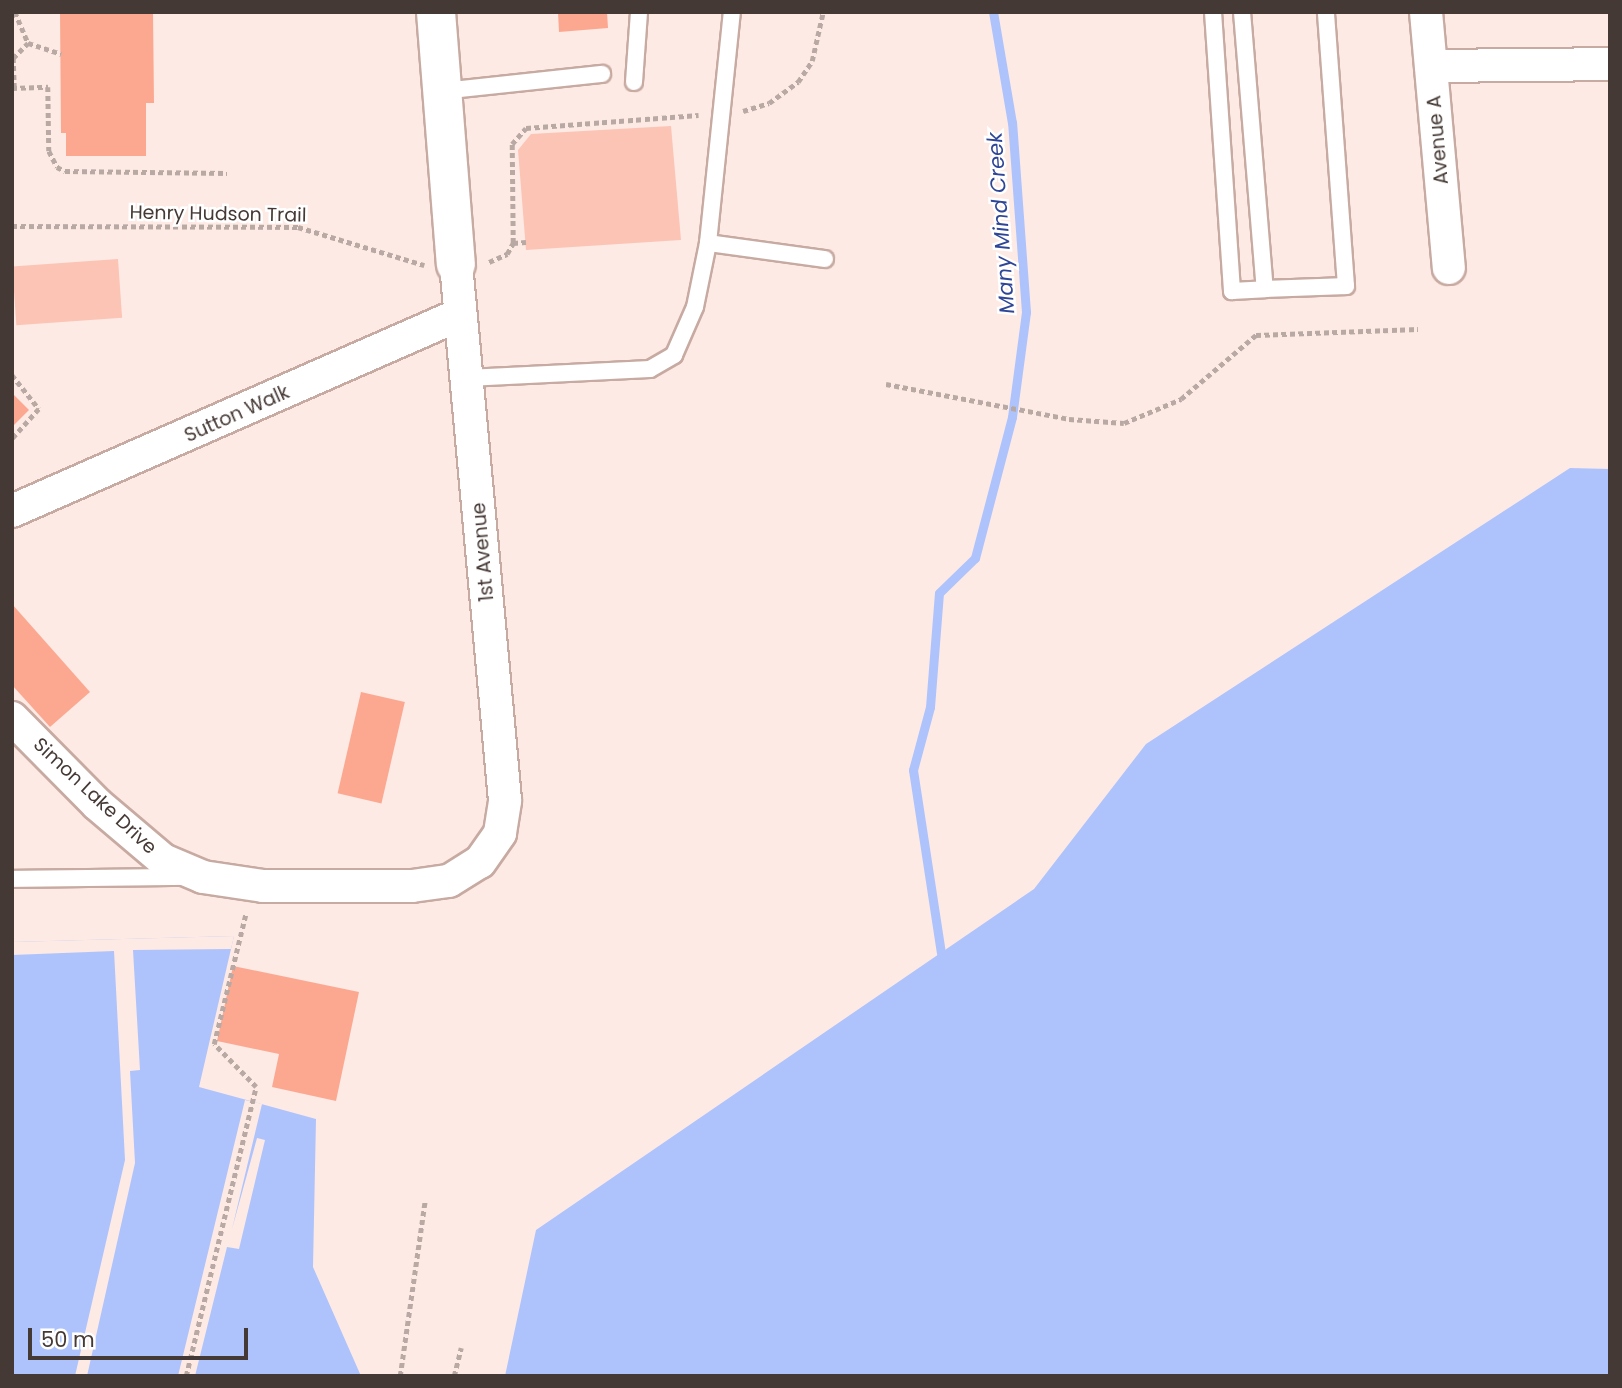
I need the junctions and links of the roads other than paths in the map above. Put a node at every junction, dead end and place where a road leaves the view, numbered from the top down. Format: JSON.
{"nodes":[{"id":1,"x":436,"y":12,"type":"edge"},
{"id":2,"x":639,"y":12,"type":"edge"},
{"id":3,"x":732,"y":12,"type":"edge"},
{"id":4,"x":1213,"y":12,"type":"edge"},
{"id":5,"x":1242,"y":12,"type":"edge"},
{"id":6,"x":1326,"y":12,"type":"edge"},
{"id":7,"x":1426,"y":12,"type":"edge"},
{"id":8,"x":1610,"y":65,"type":"edge"},
{"id":9,"x":1431,"y":66,"type":"junction"},
{"id":10,"x":602,"y":74,"type":"dead end"},
{"id":11,"x":634,"y":82,"type":"dead end"},
{"id":12,"x":442,"y":91,"type":"junction"},
{"id":13,"x":708,"y":243,"type":"junction"},
{"id":14,"x":825,"y":259,"type":"dead end"},
{"id":15,"x":473,"y":263,"type":"joint"},
{"id":16,"x":1449,"y":268,"type":"dead end"},
{"id":17,"x":1265,"y":289,"type":"junction"},
{"id":18,"x":460,"y":314,"type":"junction"},
{"id":19,"x":467,"y":378,"type":"junction"},
{"id":20,"x":12,"y":511,"type":"edge"},
{"id":21,"x":12,"y":718,"type":"edge"},
{"id":22,"x":203,"y":877,"type":"junction"},
{"id":23,"x":12,"y":879,"type":"edge"},
{"id":24,"x":258,"y":885,"type":"joint"}],
"edges":[{"from":1,"to":12,"type":"street","name":"1st Avenue"},
{"from":2,"to":11,"type":"lane"},
{"from":3,"to":13,"type":"lane"},
{"from":4,"to":17,"type":"lane"},
{"from":5,"to":17,"type":"lane"},
{"from":6,"to":17,"type":"lane"},
{"from":7,"to":9,"type":"street","name":"Avenue A"},
{"from":8,"to":9,"type":"street"},
{"from":9,"to":16,"type":"street","name":"Avenue A"},
{"from":10,"to":12,"type":"lane"},
{"from":12,"to":15,"type":"street","name":"1st Avenue"},
{"from":13,"to":14,"type":"lane"},
{"from":13,"to":19,"type":"lane"},
{"from":15,"to":18,"type":"street","name":"1st Avenue"},
{"from":18,"to":19,"type":"street","name":"1st Avenue"},
{"from":18,"to":20,"type":"street","name":"Sutton Walk"},
{"from":19,"to":24,"type":"street","name":"1st Avenue"},
{"from":21,"to":22,"type":"street","name":"Simon Lake Drive"},
{"from":22,"to":23,"type":"lane"},
{"from":22,"to":24,"type":"street","name":"Simon Lake Drive"}]}
